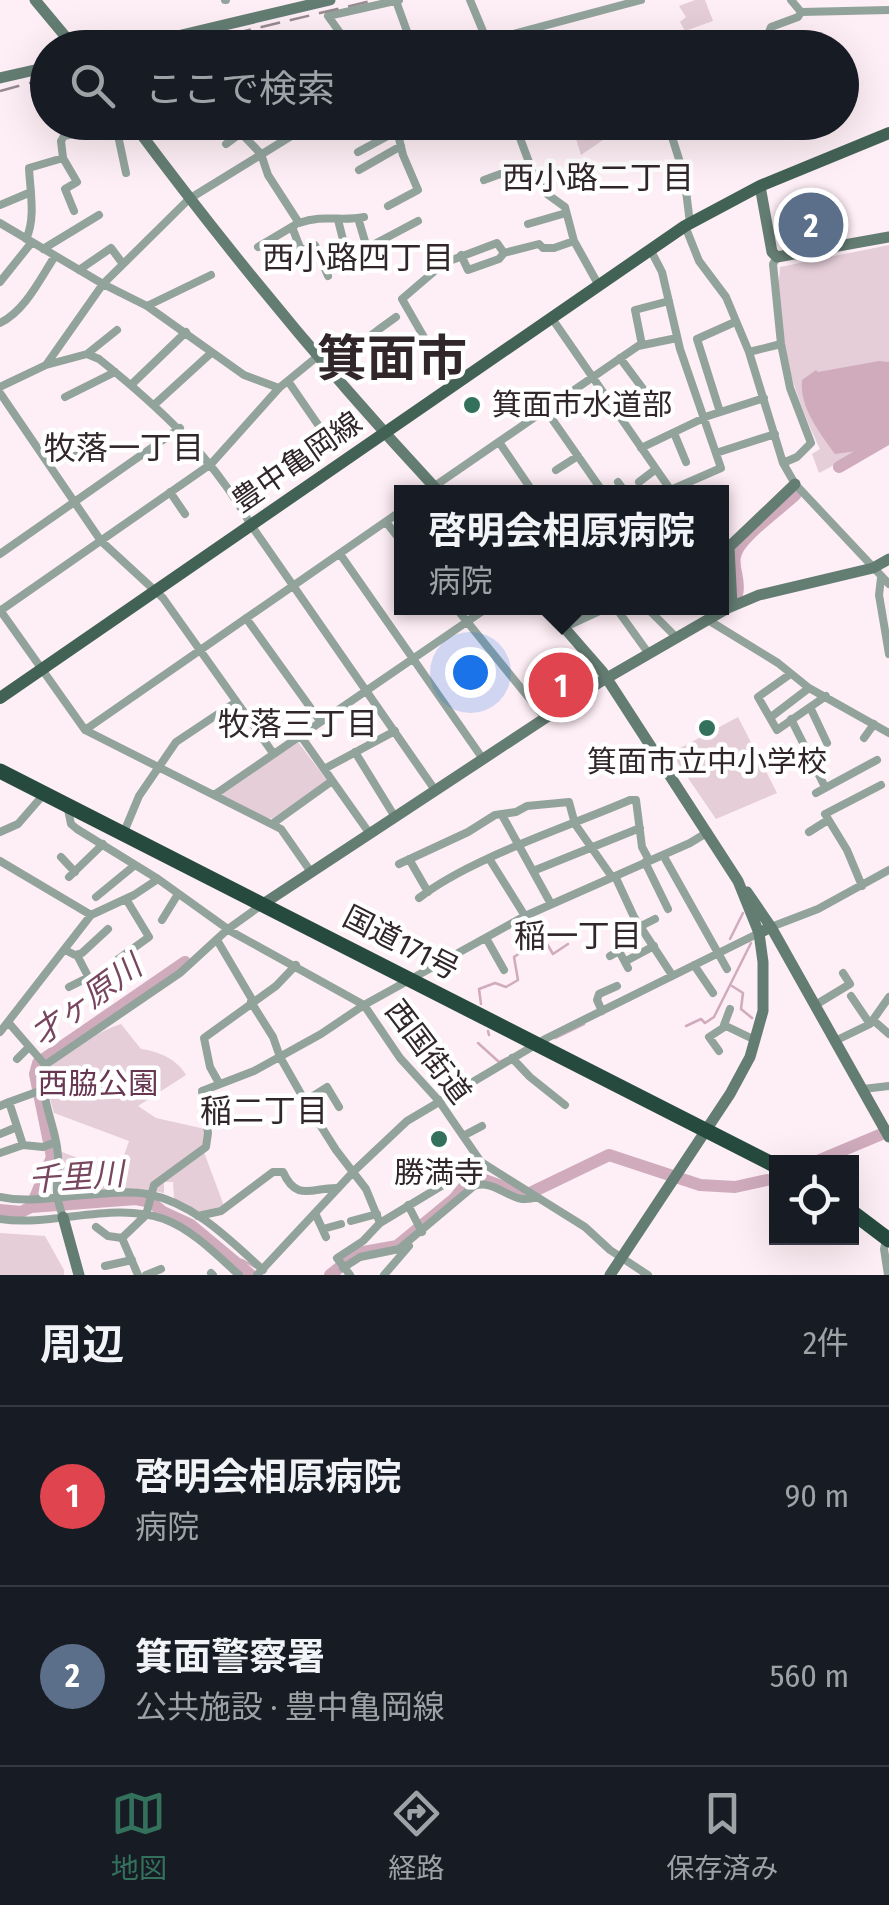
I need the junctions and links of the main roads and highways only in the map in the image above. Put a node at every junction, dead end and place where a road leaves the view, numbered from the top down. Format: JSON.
{"nodes":[{"id":1,"x":889,"y":133,"type":"edge"},
{"id":2,"x":0,"y":698,"type":"edge"},
{"id":3,"x":0,"y":771,"type":"edge"},
{"id":4,"x":769,"y":1162,"type":"edge"},
{"id":5,"x":859,"y":1217,"type":"edge"},
{"id":6,"x":888,"y":1239,"type":"edge"}],
"edges":[{"from":1,"to":2,"type":"main road","name":"豊中亀岡線"},
{"from":3,"to":4,"type":"highway","name":"国道171号"},
{"from":5,"to":6,"type":"highway"}]}
